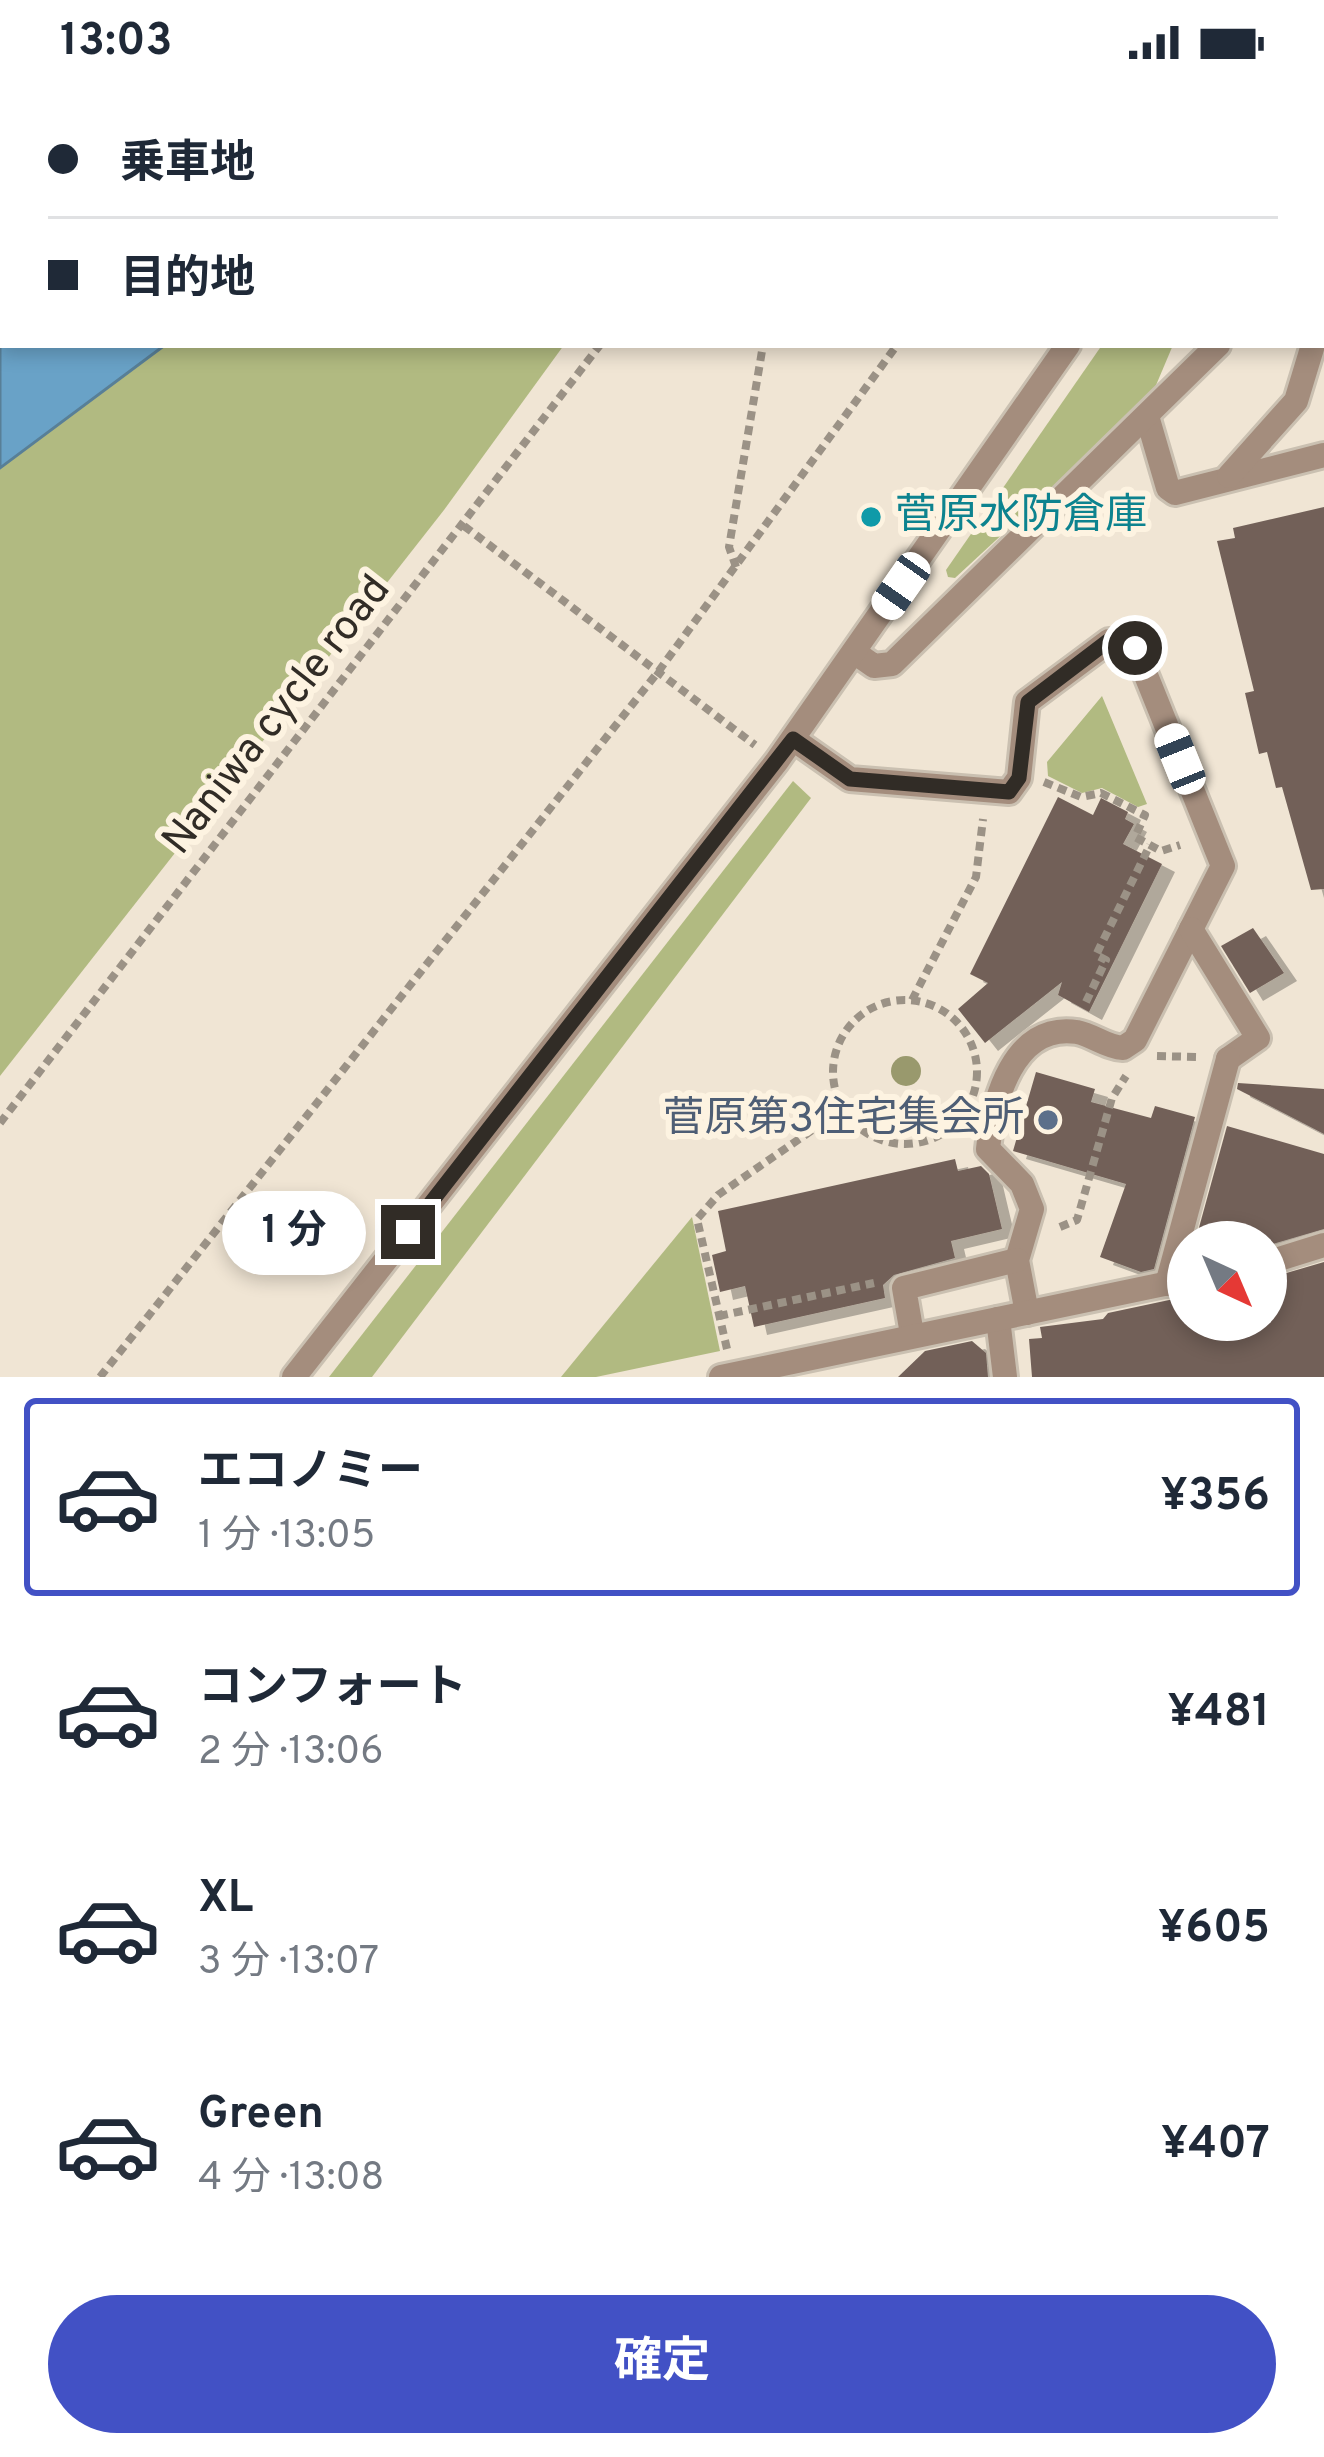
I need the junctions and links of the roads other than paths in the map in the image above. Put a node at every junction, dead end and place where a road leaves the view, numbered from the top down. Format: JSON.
{"nodes":[{"id":1,"x":1066,"y":348,"type":"edge"},
{"id":2,"x":1215,"y":348,"type":"edge"},
{"id":3,"x":1312,"y":348,"type":"edge"},
{"id":4,"x":1147,"y":416,"type":"junction"},
{"id":5,"x":1324,"y":454,"type":"edge"},
{"id":6,"x":1227,"y":478,"type":"junction"},
{"id":7,"x":854,"y":652,"type":"junction"},
{"id":8,"x":793,"y":739,"type":"junction"},
{"id":9,"x":1191,"y":929,"type":"junction"},
{"id":10,"x":1192,"y":1221,"type":"edge"},
{"id":11,"x":1324,"y":1244,"type":"edge"},
{"id":12,"x":1287,"y":1259,"type":"edge"},
{"id":13,"x":1017,"y":1260,"type":"junction"},
{"id":14,"x":1167,"y":1284,"type":"edge"},
{"id":15,"x":1027,"y":1313,"type":"junction"},
{"id":16,"x":998,"y":1319,"type":"junction"},
{"id":17,"x":911,"y":1334,"type":"junction"},
{"id":18,"x":775,"y":1371,"type":"edge"},
{"id":19,"x":729,"y":1376,"type":"edge"},
{"id":20,"x":294,"y":1377,"type":"edge"},
{"id":21,"x":1005,"y":1377,"type":"edge"}],
"edges":[{"from":1,"to":7,"type":"street"},
{"from":2,"to":4,"type":"street"},
{"from":3,"to":6,"type":"street"},
{"from":4,"to":6,"type":"street"},
{"from":4,"to":7,"type":"street"},
{"from":5,"to":6,"type":"street"},
{"from":7,"to":8,"type":"street"},
{"from":8,"to":9,"type":"street"},
{"from":8,"to":20,"type":"street"},
{"from":9,"to":10,"type":"street"},
{"from":9,"to":13,"type":"street"},
{"from":11,"to":12,"type":"street"},
{"from":13,"to":15,"type":"street"},
{"from":13,"to":17,"type":"street"},
{"from":14,"to":15,"type":"street"},
{"from":15,"to":16,"type":"street"},
{"from":16,"to":17,"type":"street"},
{"from":16,"to":21,"type":"street"},
{"from":17,"to":18,"type":"street"},
{"from":18,"to":19,"type":"street"}]}
